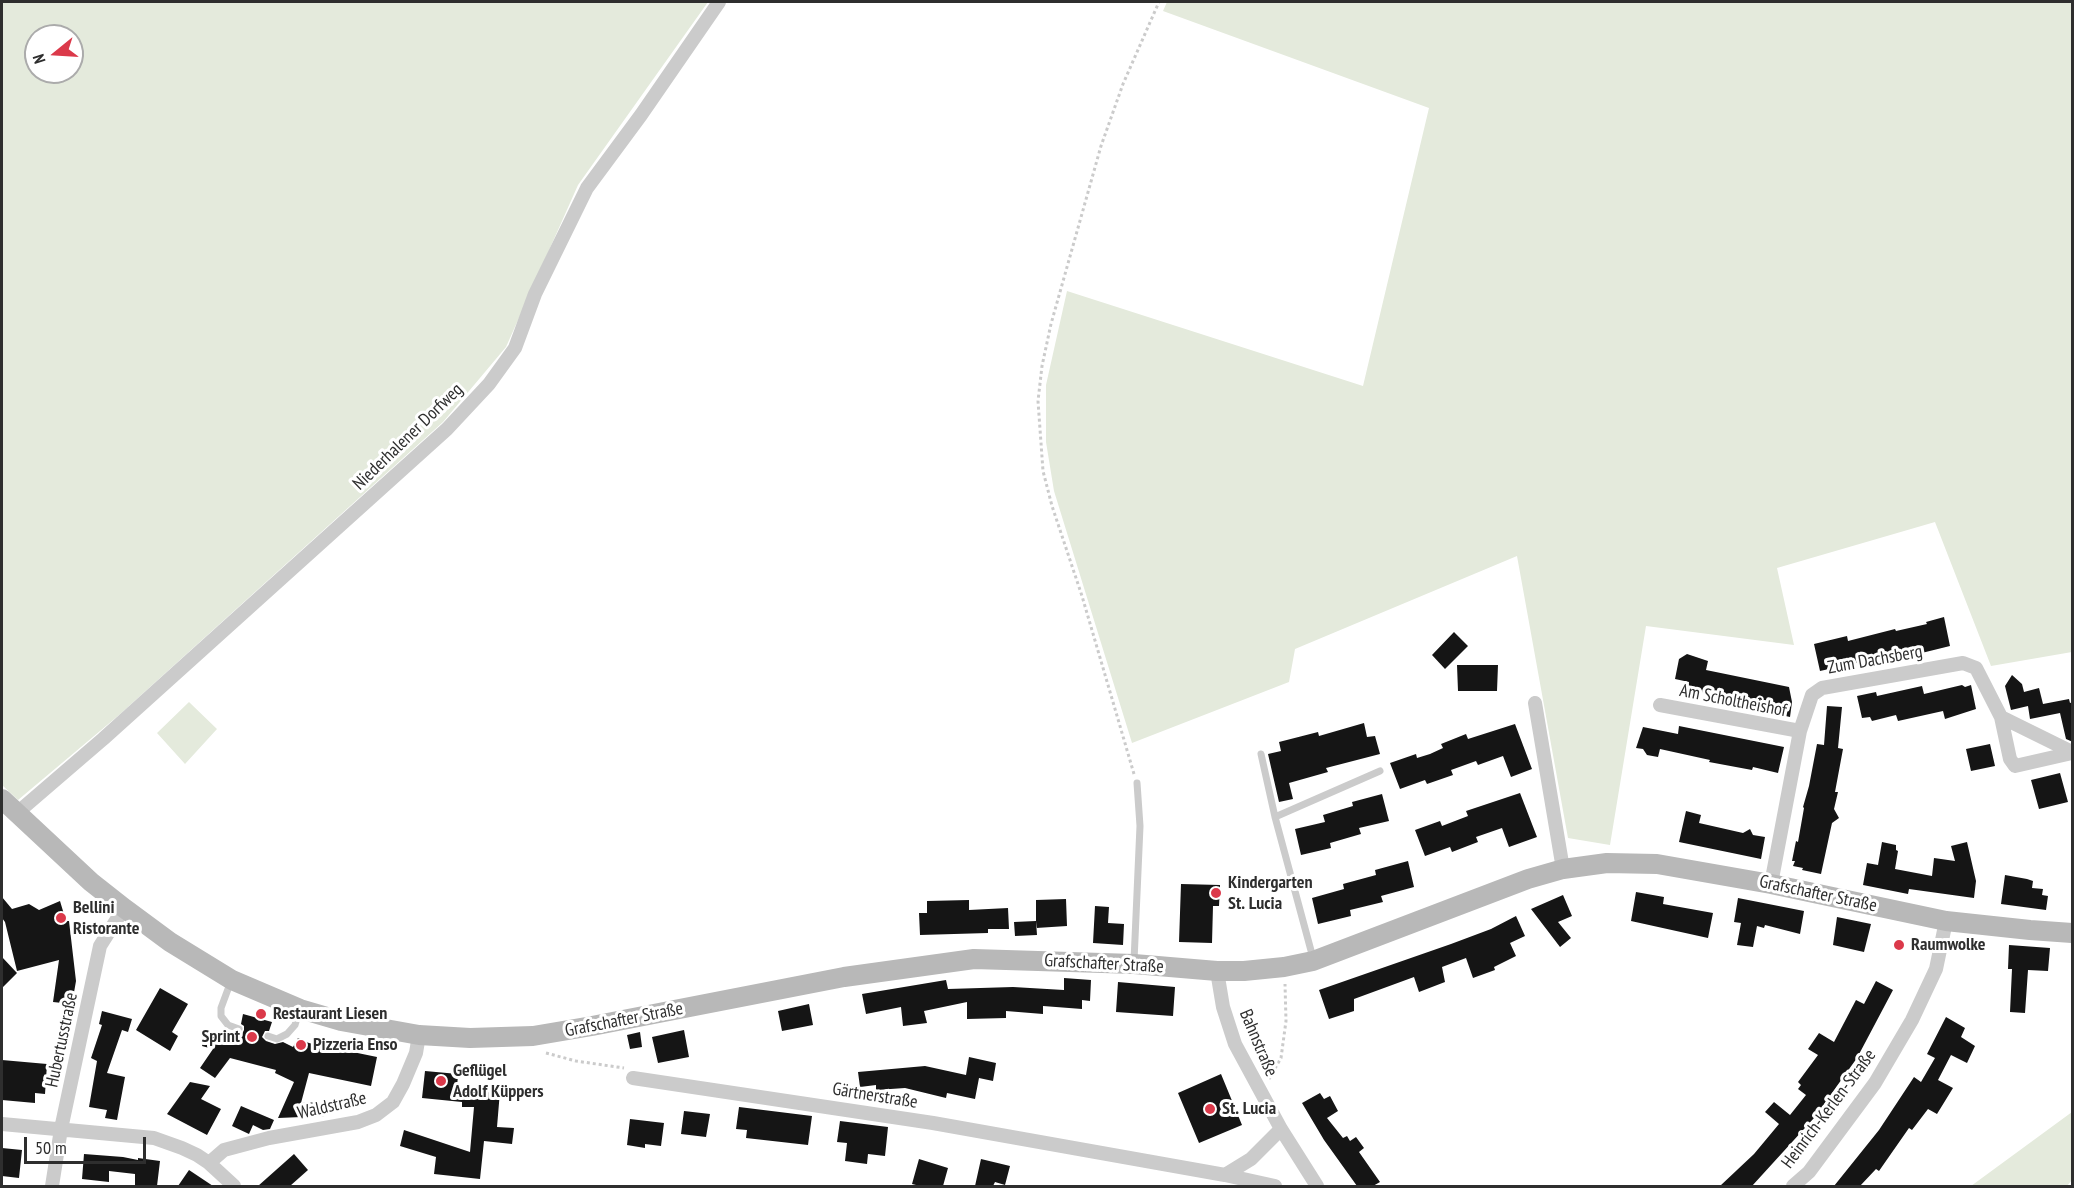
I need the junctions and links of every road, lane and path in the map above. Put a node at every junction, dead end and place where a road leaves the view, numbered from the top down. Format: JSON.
{"nodes":[{"id":1,"x":719,"y":2,"type":"edge"},
{"id":2,"x":1159,"y":2,"type":"edge"},
{"id":3,"x":1535,"y":703,"type":"dead end"},
{"id":4,"x":1660,"y":705,"type":"dead end"},
{"id":5,"x":2001,"y":717,"type":"junction"},
{"id":6,"x":1800,"y":732,"type":"junction"},
{"id":7,"x":2043,"y":738,"type":"junction"},
{"id":8,"x":1261,"y":754,"type":"dead end"},
{"id":9,"x":2032,"y":762,"type":"junction"},
{"id":10,"x":1380,"y":771,"type":"dead end"},
{"id":11,"x":1137,"y":783,"type":"joint"},
{"id":12,"x":2,"y":799,"type":"edge"},
{"id":13,"x":17,"y":813,"type":"junction"},
{"id":14,"x":1275,"y":817,"type":"junction"},
{"id":15,"x":1563,"y":869,"type":"junction"},
{"id":16,"x":1771,"y":884,"type":"junction"},
{"id":17,"x":124,"y":909,"type":"junction"},
{"id":18,"x":1946,"y":921,"type":"junction"},
{"id":19,"x":2073,"y":933,"type":"edge"},
{"id":20,"x":1313,"y":961,"type":"junction"},
{"id":21,"x":1134,"y":964,"type":"junction"},
{"id":22,"x":1284,"y":967,"type":"junction"},
{"id":23,"x":1217,"y":970,"type":"junction"},
{"id":24,"x":232,"y":980,"type":"junction"},
{"id":25,"x":300,"y":1009,"type":"junction"},
{"id":26,"x":239,"y":1029,"type":"dead end"},
{"id":27,"x":419,"y":1035,"type":"junction"},
{"id":28,"x":268,"y":1036,"type":"dead end"},
{"id":29,"x":533,"y":1036,"type":"junction"},
{"id":30,"x":633,"y":1078,"type":"joint"},
{"id":31,"x":1261,"y":1094,"type":"junction"},
{"id":32,"x":2,"y":1124,"type":"edge"},
{"id":33,"x":61,"y":1129,"type":"junction"},
{"id":34,"x":1281,"y":1129,"type":"junction"},
{"id":35,"x":209,"y":1163,"type":"junction"},
{"id":36,"x":1225,"y":1174,"type":"junction"},
{"id":37,"x":52,"y":1186,"type":"edge"},
{"id":38,"x":234,"y":1186,"type":"edge"},
{"id":39,"x":1275,"y":1186,"type":"edge"},
{"id":40,"x":1317,"y":1186,"type":"edge"},
{"id":41,"x":1794,"y":1186,"type":"edge"}],
"edges":[{"from":1,"to":13,"type":"street","name":"Niederhalener Dorfweg"},
{"from":2,"to":11,"type":"path"},
{"from":3,"to":15,"type":"street"},
{"from":4,"to":6,"type":"street","name":"Am Scholtheishof"},
{"from":5,"to":6,"type":"street","name":"Zum Dachsberg"},
{"from":5,"to":7,"type":"street","name":"Zum Dachsberg"},
{"from":5,"to":9,"type":"street","name":"Zum Dachsberg"},
{"from":6,"to":16,"type":"street","name":"Zum Dachsberg"},
{"from":7,"to":9,"type":"street"},
{"from":7,"to":9,"type":"street","name":"Zum Dachsberg"},
{"from":8,"to":14,"type":"lane"},
{"from":10,"to":14,"type":"lane"},
{"from":11,"to":21,"type":"lane"},
{"from":12,"to":13,"type":"main road","name":"Grafschafter Straße"},
{"from":13,"to":17,"type":"main road","name":"Grafschafter Straße"},
{"from":14,"to":20,"type":"lane"},
{"from":15,"to":16,"type":"main road","name":"Grafschafter Straße"},
{"from":15,"to":20,"type":"main road","name":"Grafschafter Straße"},
{"from":16,"to":18,"type":"main road","name":"Grafschafter Straße"},
{"from":17,"to":24,"type":"main road","name":"Grafschafter Straße"},
{"from":17,"to":33,"type":"street","name":"Hubertusstraße"},
{"from":18,"to":19,"type":"main road","name":"Grafschafter Straße"},
{"from":18,"to":41,"type":"street","name":"Heinrich-Kerlen-Straße"},
{"from":20,"to":22,"type":"main road","name":"Grafschafter Straße"},
{"from":21,"to":23,"type":"main road","name":"Grafschafter Straße"},
{"from":21,"to":29,"type":"main road","name":"Grafschafter Straße"},
{"from":22,"to":23,"type":"main road","name":"Grafschafter Straße"},
{"from":22,"to":31,"type":"path"},
{"from":23,"to":31,"type":"street","name":"Bahnstraße"},
{"from":24,"to":25,"type":"main road","name":"Grafschafter Straße"},
{"from":24,"to":26,"type":"lane"},
{"from":25,"to":27,"type":"main road","name":"Grafschafter Straße"},
{"from":25,"to":28,"type":"lane"},
{"from":27,"to":29,"type":"main road","name":"Grafschafter Straße"},
{"from":27,"to":35,"type":"street","name":"Waldstraße"},
{"from":29,"to":30,"type":"path"},
{"from":30,"to":36,"type":"street","name":"Gärtnerstraße"},
{"from":31,"to":34,"type":"street","name":"Bahnstraße"},
{"from":32,"to":33,"type":"street"},
{"from":33,"to":35,"type":"street"},
{"from":33,"to":37,"type":"street","name":"Hubertusstraße"},
{"from":34,"to":36,"type":"street"},
{"from":34,"to":40,"type":"street","name":"Bahnstraße"},
{"from":35,"to":38,"type":"street"},
{"from":36,"to":39,"type":"street","name":"Gärtnerstraße"}]}
